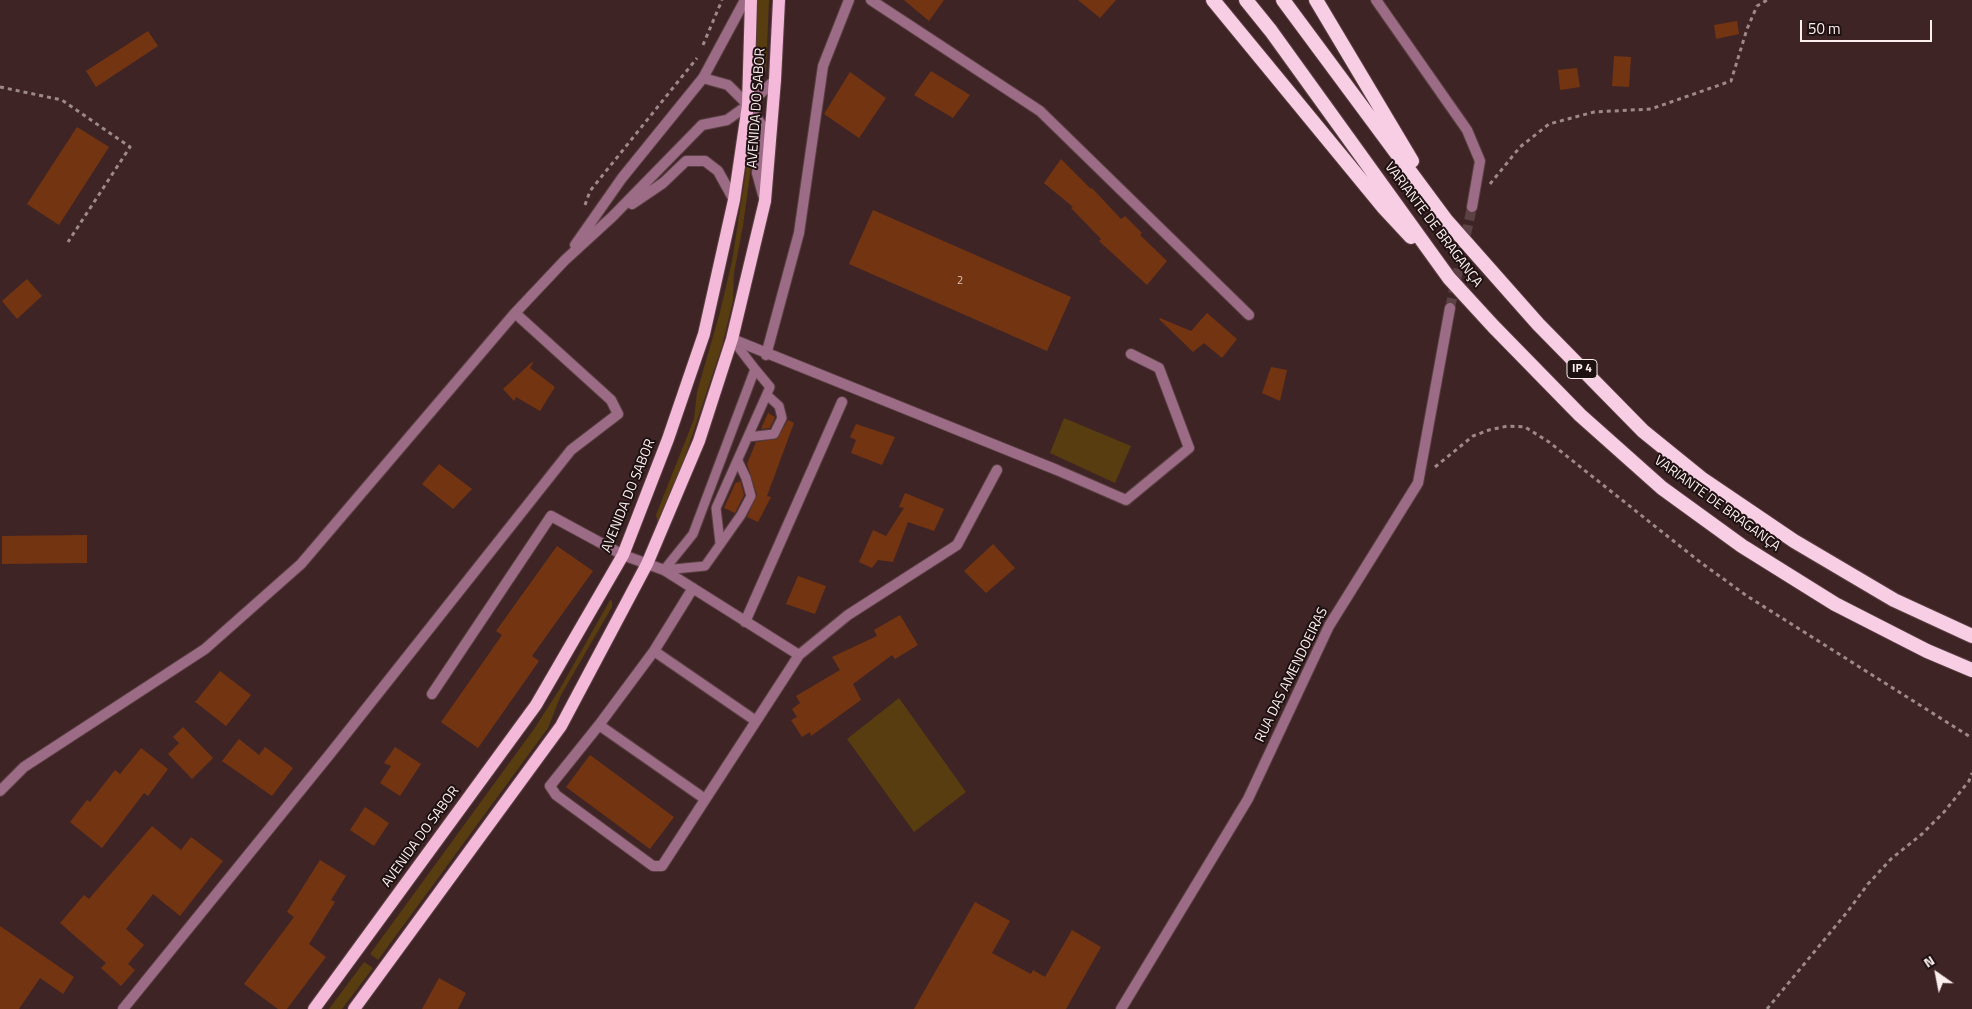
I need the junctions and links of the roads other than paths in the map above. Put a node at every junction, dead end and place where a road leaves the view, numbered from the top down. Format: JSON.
{"nodes":[{"id":1,"x":745,"y":0,"type":"edge"},
{"id":2,"x":751,"y":0,"type":"edge"},
{"id":3,"x":779,"y":0,"type":"edge"},
{"id":4,"x":849,"y":0,"type":"edge"},
{"id":5,"x":872,"y":0,"type":"edge"},
{"id":6,"x":1213,"y":0,"type":"edge"},
{"id":7,"x":1246,"y":0,"type":"edge"},
{"id":8,"x":1283,"y":0,"type":"edge"},
{"id":9,"x":1316,"y":0,"type":"edge"},
{"id":10,"x":1376,"y":0,"type":"edge"},
{"id":11,"x":704,"y":78,"type":"junction"},
{"id":12,"x":775,"y":80,"type":"junction"},
{"id":13,"x":748,"y":105,"type":"junction"},
{"id":14,"x":734,"y":200,"type":"junction"},
{"id":15,"x":765,"y":201,"type":"junction"},
{"id":16,"x":1472,"y":208,"type":"tunnel mouth"},
{"id":17,"x":612,"y":217,"type":"junction"},
{"id":18,"x":1446,"y":220,"type":"junction"},
{"id":19,"x":565,"y":260,"type":"junction"},
{"id":20,"x":1449,"y":278,"type":"junction"},
{"id":21,"x":1450,"y":308,"type":"tunnel mouth"},
{"id":22,"x":515,"y":313,"type":"junction"},
{"id":23,"x":1249,"y":315,"type":"dead end"},
{"id":24,"x":732,"y":340,"type":"junction"},
{"id":25,"x":1131,"y":354,"type":"dead end"},
{"id":26,"x":766,"y":355,"type":"junction"},
{"id":27,"x":755,"y":368,"type":"junction"},
{"id":28,"x":766,"y":395,"type":"junction"},
{"id":29,"x":842,"y":402,"type":"dead end"},
{"id":30,"x":748,"y":437,"type":"junction"},
{"id":31,"x":738,"y":461,"type":"junction"},
{"id":32,"x":997,"y":470,"type":"dead end"},
{"id":33,"x":720,"y":543,"type":"junction"},
{"id":34,"x":623,"y":555,"type":"junction"},
{"id":35,"x":647,"y":564,"type":"junction"},
{"id":36,"x":664,"y":570,"type":"junction"},
{"id":37,"x":692,"y":588,"type":"junction"},
{"id":38,"x":745,"y":622,"type":"junction"},
{"id":39,"x":1972,"y":636,"type":"edge"},
{"id":40,"x":654,"y":651,"type":"junction"},
{"id":41,"x":798,"y":655,"type":"junction"},
{"id":42,"x":1972,"y":670,"type":"edge"},
{"id":43,"x":432,"y":694,"type":"dead end"},
{"id":44,"x":756,"y":721,"type":"junction"},
{"id":45,"x":599,"y":726,"type":"junction"},
{"id":46,"x":0,"y":791,"type":"edge"},
{"id":47,"x":705,"y":799,"type":"junction"},
{"id":48,"x":123,"y":1009,"type":"edge"},
{"id":49,"x":314,"y":1009,"type":"edge"},
{"id":50,"x":354,"y":1009,"type":"edge"},
{"id":51,"x":1121,"y":1009,"type":"edge"}],
"edges":[{"from":1,"to":11,"type":"street"},
{"from":2,"to":13,"type":"main road","name":"AVENIDA DO SABOR"},
{"from":3,"to":12,"type":"main road","name":"AVENIDA DO SABOR"},
{"from":4,"to":26,"type":"street"},
{"from":5,"to":23,"type":"street"},
{"from":6,"to":20,"type":"highway"},
{"from":7,"to":20,"type":"highway","name":"VARIANTE DE BRAGANÇA","number":"IP 4"},
{"from":8,"to":18,"type":"highway","name":"VARIANTE DE BRAGANÇA","number":"IP 4"},
{"from":9,"to":18,"type":"highway"},
{"from":10,"to":16,"type":"street"},
{"from":11,"to":13,"type":"street"},
{"from":11,"to":19,"type":"street"},
{"from":12,"to":13,"type":"street"},
{"from":12,"to":15,"type":"main road","name":"AVENIDA DO SABOR"},
{"from":13,"to":14,"type":"main road","name":"AVENIDA DO SABOR"},
{"from":13,"to":15,"type":"street"},
{"from":13,"to":17,"type":"street"},
{"from":14,"to":17,"type":"street"},
{"from":14,"to":34,"type":"main road","name":"AVENIDA DO SABOR"},
{"from":15,"to":24,"type":"main road","name":"AVENIDA DO SABOR"},
{"from":17,"to":19,"type":"street"},
{"from":18,"to":39,"type":"highway","name":"VARIANTE DE BRAGANÇA","number":"IP 4"},
{"from":19,"to":22,"type":"street"},
{"from":20,"to":42,"type":"highway","name":"VARIANTE DE BRAGANÇA","number":"IP 4"},
{"from":21,"to":51,"type":"street","name":"RUA DAS AMENDOEIRAS"},
{"from":22,"to":46,"type":"street"},
{"from":22,"to":48,"type":"street"},
{"from":24,"to":26,"type":"street"},
{"from":24,"to":27,"type":"lane"},
{"from":24,"to":35,"type":"main road","name":"AVENIDA DO SABOR"},
{"from":25,"to":26,"type":"street"},
{"from":27,"to":28,"type":"lane"},
{"from":27,"to":36,"type":"lane"},
{"from":28,"to":30,"type":"lane"},
{"from":28,"to":30,"type":"lane"},
{"from":29,"to":38,"type":"street"},
{"from":30,"to":31,"type":"lane"},
{"from":31,"to":33,"type":"lane"},
{"from":31,"to":33,"type":"lane"},
{"from":32,"to":41,"type":"street"},
{"from":33,"to":36,"type":"lane"},
{"from":34,"to":35,"type":"street"},
{"from":34,"to":43,"type":"street"},
{"from":34,"to":49,"type":"main road","name":"AVENIDA DO SABOR"},
{"from":35,"to":36,"type":"street"},
{"from":35,"to":50,"type":"main road","name":"AVENIDA DO SABOR"},
{"from":36,"to":37,"type":"street"},
{"from":37,"to":38,"type":"street"},
{"from":37,"to":40,"type":"street"},
{"from":38,"to":41,"type":"street"},
{"from":40,"to":44,"type":"street"},
{"from":40,"to":45,"type":"street"},
{"from":41,"to":44,"type":"street"},
{"from":44,"to":47,"type":"street"},
{"from":45,"to":47,"type":"street"},
{"from":45,"to":47,"type":"street"}]}
